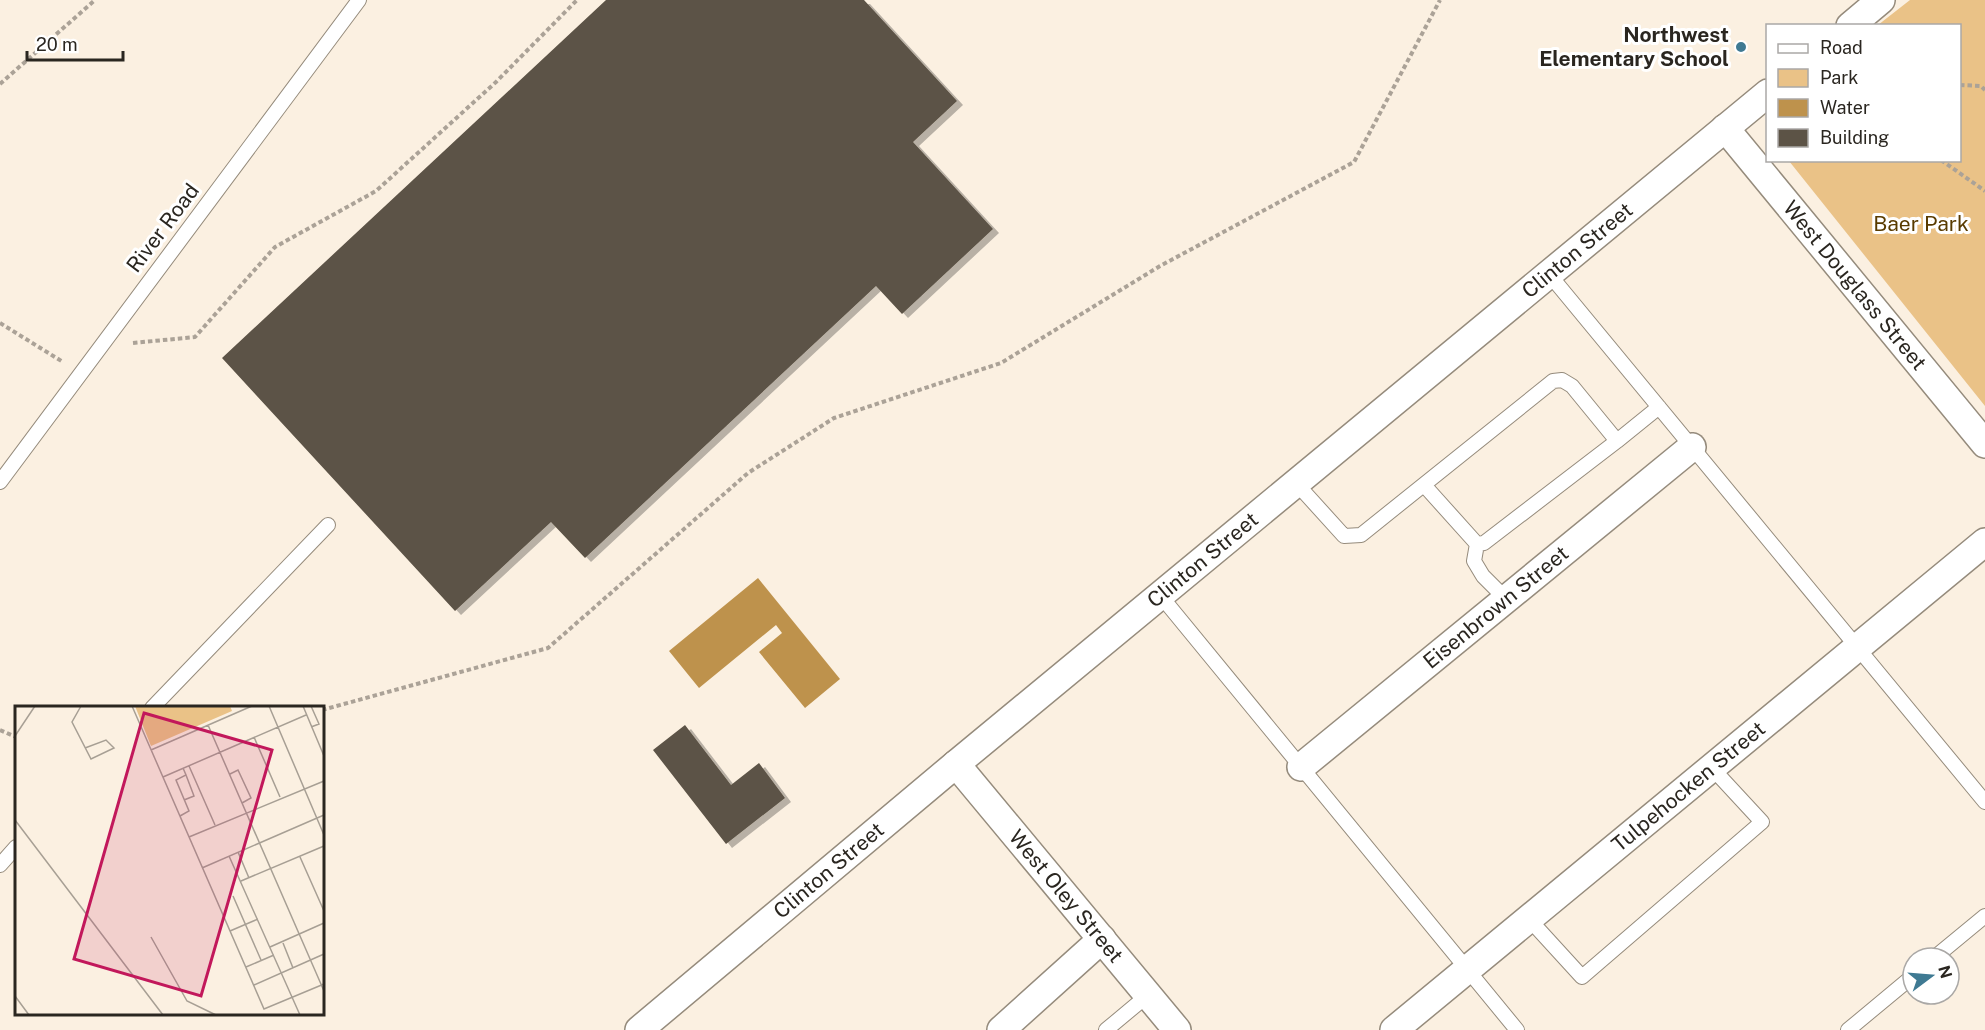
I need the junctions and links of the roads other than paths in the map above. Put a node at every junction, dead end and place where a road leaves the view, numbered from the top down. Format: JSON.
{"nodes":[{"id":1,"x":359,"y":0,"type":"edge"},
{"id":2,"x":1881,"y":0,"type":"edge"},
{"id":3,"x":1852,"y":24,"type":"edge"},
{"id":4,"x":1766,"y":94,"type":"edge"},
{"id":5,"x":1725,"y":128,"type":"junction"},
{"id":6,"x":1549,"y":273,"type":"junction"},
{"id":7,"x":1659,"y":407,"type":"junction"},
{"id":8,"x":1617,"y":441,"type":"junction"},
{"id":9,"x":1985,"y":444,"type":"edge"},
{"id":10,"x":1692,"y":447,"type":"junction"},
{"id":11,"x":0,"y":482,"type":"edge"},
{"id":12,"x":1296,"y":483,"type":"junction"},
{"id":13,"x":1424,"y":485,"type":"junction"},
{"id":14,"x":328,"y":525,"type":"dead end"},
{"id":15,"x":1985,"y":542,"type":"edge"},
{"id":16,"x":1477,"y":544,"type":"junction"},
{"id":17,"x":1160,"y":595,"type":"junction"},
{"id":18,"x":1506,"y":599,"type":"junction"},
{"id":19,"x":1858,"y":648,"type":"junction"},
{"id":20,"x":154,"y":706,"type":"edge"},
{"id":21,"x":956,"y":764,"type":"junction"},
{"id":22,"x":1300,"y":767,"type":"junction"},
{"id":23,"x":1712,"y":768,"type":"junction"},
{"id":24,"x":1985,"y":802,"type":"edge"},
{"id":25,"x":15,"y":849,"type":"edge"},
{"id":26,"x":0,"y":865,"type":"edge"},
{"id":27,"x":1985,"y":916,"type":"edge"},
{"id":28,"x":1529,"y":919,"type":"junction"},
{"id":29,"x":1102,"y":939,"type":"junction"},
{"id":30,"x":1949,"y":946,"type":"edge"},
{"id":31,"x":1467,"y":969,"type":"junction"},
{"id":32,"x":1901,"y":986,"type":"edge"},
{"id":33,"x":1148,"y":995,"type":"junction"},
{"id":34,"x":639,"y":1030,"type":"edge"},
{"id":35,"x":1001,"y":1030,"type":"edge"},
{"id":36,"x":1106,"y":1030,"type":"edge"},
{"id":37,"x":1177,"y":1030,"type":"edge"},
{"id":38,"x":1394,"y":1030,"type":"edge"},
{"id":39,"x":1517,"y":1030,"type":"edge"},
{"id":40,"x":1848,"y":1030,"type":"edge"}],
"edges":[{"from":1,"to":11,"type":"lane","name":"River Road"},
{"from":2,"to":3,"type":"street"},
{"from":4,"to":5,"type":"street","name":"Clinton Street"},
{"from":5,"to":6,"type":"street","name":"Clinton Street"},
{"from":5,"to":9,"type":"street","name":"West Douglass Street"},
{"from":6,"to":7,"type":"lane"},
{"from":6,"to":12,"type":"street","name":"Clinton Street"},
{"from":7,"to":8,"type":"lane"},
{"from":7,"to":10,"type":"lane"},
{"from":8,"to":13,"type":"lane"},
{"from":8,"to":16,"type":"lane"},
{"from":10,"to":18,"type":"street","name":"Eisenbrown Street"},
{"from":10,"to":19,"type":"lane"},
{"from":12,"to":13,"type":"lane"},
{"from":12,"to":17,"type":"street","name":"Clinton Street"},
{"from":13,"to":16,"type":"lane"},
{"from":14,"to":20,"type":"lane"},
{"from":15,"to":19,"type":"street","name":"Tulpehocken Street"},
{"from":16,"to":18,"type":"lane"},
{"from":17,"to":21,"type":"street","name":"Clinton Street"},
{"from":17,"to":22,"type":"lane"},
{"from":18,"to":22,"type":"street","name":"Eisenbrown Street"},
{"from":19,"to":23,"type":"street","name":"Tulpehocken Street"},
{"from":19,"to":24,"type":"lane"},
{"from":21,"to":29,"type":"street","name":"West Oley Street"},
{"from":21,"to":34,"type":"street","name":"Clinton Street"},
{"from":22,"to":31,"type":"lane"},
{"from":23,"to":28,"type":"street","name":"Tulpehocken Street"},
{"from":23,"to":28,"type":"lane"},
{"from":25,"to":26,"type":"lane"},
{"from":27,"to":30,"type":"lane"},
{"from":28,"to":31,"type":"street","name":"Tulpehocken Street"},
{"from":29,"to":33,"type":"street","name":"West Oley Street"},
{"from":29,"to":35,"type":"street"},
{"from":31,"to":38,"type":"street","name":"Tulpehocken Street"},
{"from":31,"to":39,"type":"lane"},
{"from":32,"to":40,"type":"lane"},
{"from":33,"to":36,"type":"lane"},
{"from":33,"to":37,"type":"street","name":"West Oley Street"}]}
